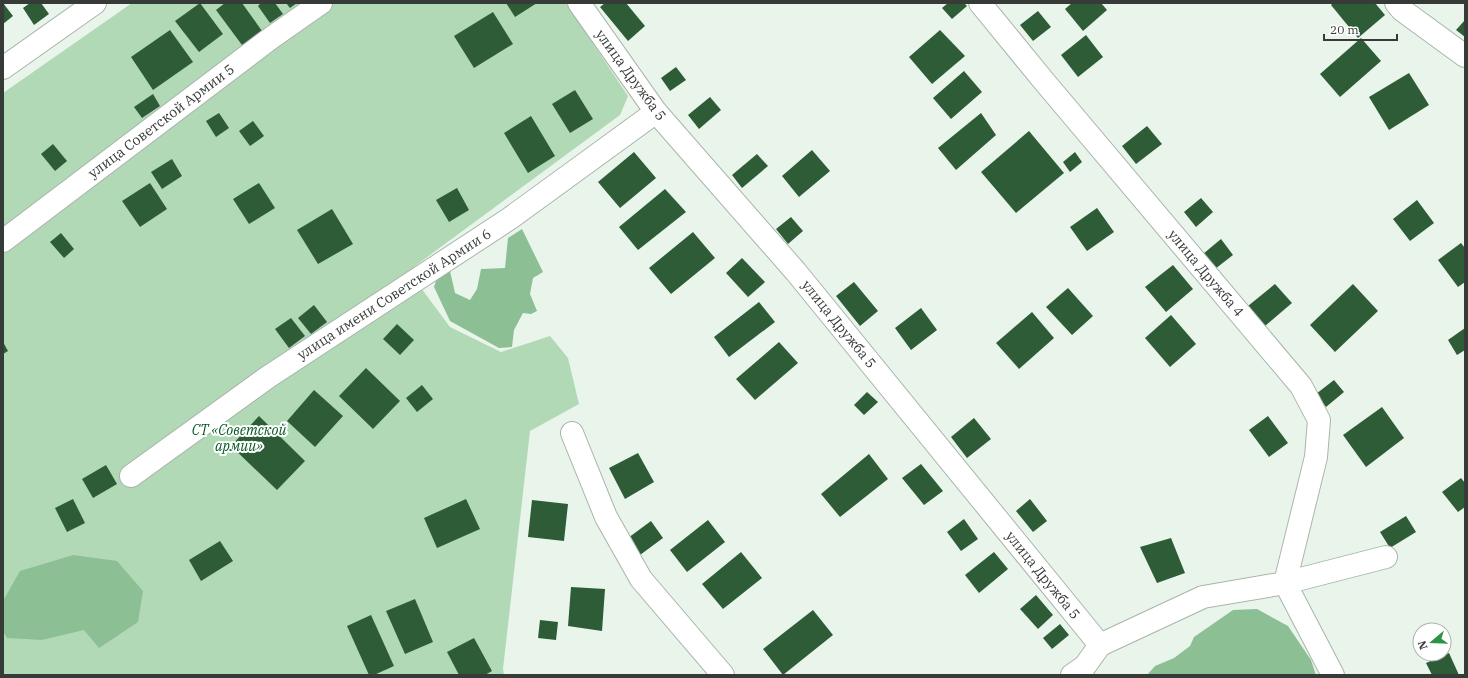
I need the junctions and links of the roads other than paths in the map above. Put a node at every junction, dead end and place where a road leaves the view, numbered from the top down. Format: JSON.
{"nodes":[{"id":1,"x":95,"y":3,"type":"edge"},
{"id":2,"x":321,"y":3,"type":"edge"},
{"id":3,"x":579,"y":3,"type":"edge"},
{"id":4,"x":980,"y":3,"type":"edge"},
{"id":5,"x":1396,"y":3,"type":"edge"},
{"id":6,"x":1465,"y":56,"type":"edge"},
{"id":7,"x":3,"y":68,"type":"edge"},
{"id":8,"x":656,"y":112,"type":"junction"},
{"id":9,"x":3,"y":241,"type":"edge"},
{"id":10,"x":572,"y":433,"type":"dead end"},
{"id":11,"x":131,"y":476,"type":"dead end"},
{"id":12,"x":1386,"y":557,"type":"dead end"},
{"id":13,"x":1285,"y":582,"type":"junction"},
{"id":14,"x":1100,"y":645,"type":"junction"},
{"id":15,"x":723,"y":675,"type":"edge"},
{"id":16,"x":1072,"y":675,"type":"edge"},
{"id":17,"x":1333,"y":675,"type":"edge"}],
"edges":[{"from":1,"to":7,"type":"street"},
{"from":2,"to":9,"type":"street","name":"улица Советской Армии 5"},
{"from":3,"to":8,"type":"street","name":"улица Дружба 5"},
{"from":4,"to":13,"type":"street","name":"улица Дружба 4"},
{"from":5,"to":6,"type":"street"},
{"from":8,"to":11,"type":"street","name":"улица имени Советской Армии 6"},
{"from":8,"to":14,"type":"street","name":"улица Дружба 5"},
{"from":10,"to":15,"type":"street"},
{"from":12,"to":13,"type":"street"},
{"from":13,"to":14,"type":"street"},
{"from":13,"to":17,"type":"street"},
{"from":14,"to":16,"type":"street"}]}
